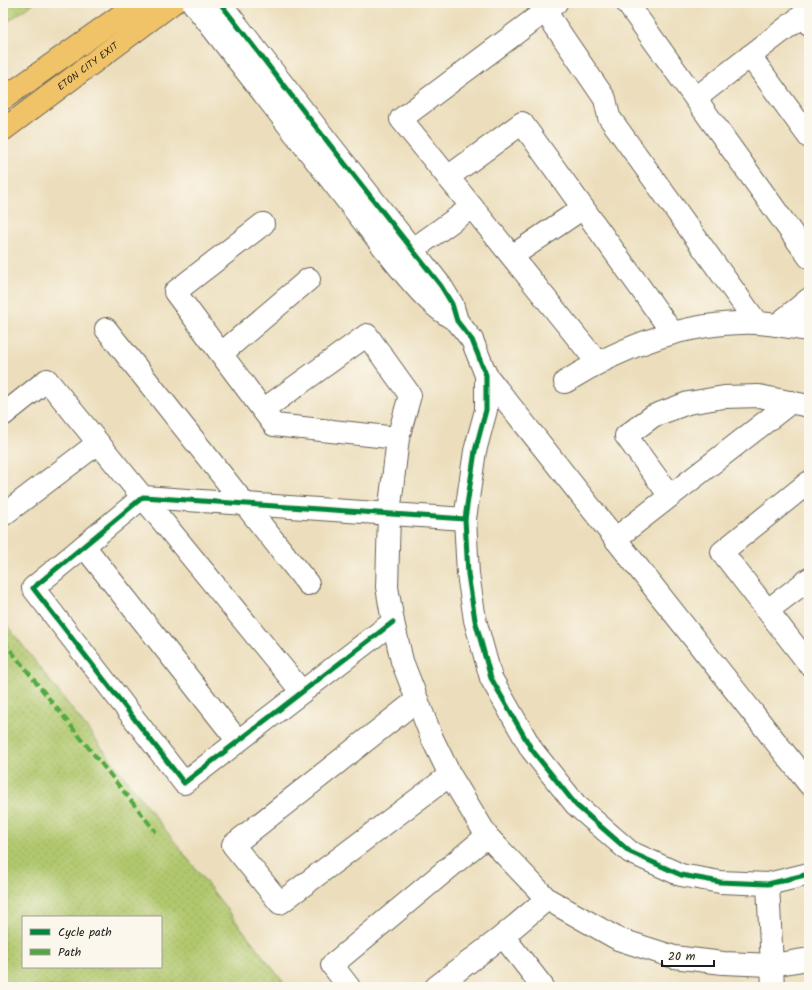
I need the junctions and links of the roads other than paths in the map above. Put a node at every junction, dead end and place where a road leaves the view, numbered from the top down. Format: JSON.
{"nodes":[{"id":1,"x":138,"y":3,"type":"edge"},
{"id":2,"x":173,"y":3,"type":"edge"},
{"id":3,"x":193,"y":3,"type":"edge"},
{"id":4,"x":220,"y":3,"type":"edge"},
{"id":5,"x":627,"y":3,"type":"edge"},
{"id":6,"x":550,"y":7,"type":"edge"},
{"id":7,"x":809,"y":24,"type":"edge"},
{"id":8,"x":750,"y":56,"type":"junction"},
{"id":9,"x":696,"y":98,"type":"junction"},
{"id":10,"x":3,"y":100,"type":"edge"},
{"id":11,"x":3,"y":130,"type":"edge"},
{"id":12,"x":809,"y":137,"type":"edge"},
{"id":13,"x":448,"y":177,"type":"junction"},
{"id":14,"x":472,"y":207,"type":"junction"},
{"id":15,"x":583,"y":208,"type":"junction"},
{"id":16,"x":263,"y":224,"type":"dead end"},
{"id":17,"x":414,"y":249,"type":"junction"},
{"id":18,"x":512,"y":256,"type":"junction"},
{"id":19,"x":809,"y":257,"type":"edge"},
{"id":20,"x":395,"y":262,"type":"junction"},
{"id":21,"x":309,"y":279,"type":"dead end"},
{"id":22,"x":809,"y":299,"type":"edge"},
{"id":23,"x":457,"y":321,"type":"junction"},
{"id":24,"x":767,"y":324,"type":"junction"},
{"id":25,"x":106,"y":330,"type":"dead end"},
{"id":26,"x":809,"y":330,"type":"edge"},
{"id":27,"x":672,"y":332,"type":"junction"},
{"id":28,"x":222,"y":353,"type":"junction"},
{"id":29,"x":598,"y":362,"type":"junction"},
{"id":30,"x":486,"y":376,"type":"junction"},
{"id":31,"x":565,"y":382,"type":"dead end"},
{"id":32,"x":800,"y":404,"type":"edge"},
{"id":33,"x":263,"y":410,"type":"junction"},
{"id":34,"x":3,"y":415,"type":"edge"},
{"id":35,"x":398,"y":438,"type":"junction"},
{"id":36,"x":98,"y":442,"type":"junction"},
{"id":37,"x":809,"y":482,"type":"edge"},
{"id":38,"x":670,"y":496,"type":"junction"},
{"id":39,"x":143,"y":497,"type":"junction"},
{"id":40,"x":244,"y":504,"type":"junction"},
{"id":41,"x":390,"y":514,"type":"junction"},
{"id":42,"x":3,"y":515,"type":"edge"},
{"id":43,"x":465,"y":519,"type":"junction"},
{"id":44,"x":615,"y":539,"type":"junction"},
{"id":45,"x":84,"y":546,"type":"junction"},
{"id":46,"x":809,"y":580,"type":"edge"},
{"id":47,"x":308,"y":584,"type":"dead end"},
{"id":48,"x":768,"y":610,"type":"junction"},
{"id":49,"x":393,"y":622,"type":"junction"},
{"id":50,"x":809,"y":664,"type":"edge"},
{"id":51,"x":302,"y":692,"type":"junction"},
{"id":52,"x":417,"y":700,"type":"junction"},
{"id":53,"x":238,"y":741,"type":"junction"},
{"id":54,"x":450,"y":775,"type":"junction"},
{"id":55,"x":806,"y":775,"type":"edge"},
{"id":56,"x":487,"y":836,"type":"junction"},
{"id":57,"x":809,"y":874,"type":"edge"},
{"id":58,"x":768,"y":884,"type":"junction"},
{"id":59,"x":547,"y":899,"type":"junction"},
{"id":60,"x":503,"y":936,"type":"junction"},
{"id":61,"x":807,"y":963,"type":"edge"},
{"id":62,"x":772,"y":965,"type":"junction"},
{"id":63,"x":349,"y":987,"type":"edge"},
{"id":64,"x":436,"y":987,"type":"edge"},
{"id":65,"x":544,"y":987,"type":"edge"},
{"id":66,"x":773,"y":987,"type":"edge"}],
"edges":[{"from":1,"to":10,"type":"main road"},
{"from":2,"to":11,"type":"main road","name":"ETON CITY EXIT"},
{"from":3,"to":20,"type":"street"},
{"from":4,"to":17,"type":"street"},
{"from":5,"to":9,"type":"street"},
{"from":6,"to":13,"type":"street"},
{"from":6,"to":24,"type":"street"},
{"from":7,"to":8,"type":"street"},
{"from":8,"to":9,"type":"street"},
{"from":8,"to":12,"type":"street"},
{"from":9,"to":19,"type":"street"},
{"from":13,"to":14,"type":"street"},
{"from":13,"to":15,"type":"street"},
{"from":14,"to":17,"type":"street"},
{"from":14,"to":18,"type":"street"},
{"from":15,"to":18,"type":"street"},
{"from":15,"to":27,"type":"street"},
{"from":16,"to":28,"type":"street"},
{"from":17,"to":20,"type":"street"},
{"from":17,"to":23,"type":"street"},
{"from":18,"to":29,"type":"street"},
{"from":20,"to":23,"type":"street"},
{"from":21,"to":28,"type":"street"},
{"from":22,"to":24,"type":"street"},
{"from":23,"to":30,"type":"street"},
{"from":24,"to":26,"type":"street"},
{"from":24,"to":27,"type":"street"},
{"from":25,"to":40,"type":"street"},
{"from":27,"to":29,"type":"street"},
{"from":28,"to":33,"type":"street"},
{"from":29,"to":31,"type":"street"},
{"from":30,"to":43,"type":"street"},
{"from":30,"to":44,"type":"street"},
{"from":32,"to":38,"type":"street"},
{"from":32,"to":38,"type":"street"},
{"from":33,"to":35,"type":"street"},
{"from":33,"to":35,"type":"street"},
{"from":34,"to":36,"type":"street"},
{"from":35,"to":41,"type":"street"},
{"from":36,"to":39,"type":"street"},
{"from":36,"to":42,"type":"street"},
{"from":37,"to":48,"type":"street"},
{"from":38,"to":44,"type":"street"},
{"from":39,"to":40,"type":"street"},
{"from":39,"to":45,"type":"street"},
{"from":39,"to":51,"type":"street"},
{"from":40,"to":41,"type":"street"},
{"from":40,"to":47,"type":"street"},
{"from":41,"to":43,"type":"street"},
{"from":41,"to":49,"type":"street"},
{"from":43,"to":58,"type":"street"},
{"from":44,"to":55,"type":"street"},
{"from":45,"to":53,"type":"street"},
{"from":45,"to":53,"type":"street"},
{"from":46,"to":48,"type":"street"},
{"from":48,"to":50,"type":"street"},
{"from":49,"to":51,"type":"street"},
{"from":49,"to":52,"type":"street"},
{"from":51,"to":53,"type":"street"},
{"from":52,"to":54,"type":"street"},
{"from":52,"to":54,"type":"street"},
{"from":54,"to":56,"type":"street"},
{"from":56,"to":59,"type":"street"},
{"from":56,"to":63,"type":"street"},
{"from":57,"to":58,"type":"street"},
{"from":58,"to":62,"type":"street"},
{"from":59,"to":60,"type":"street"},
{"from":59,"to":62,"type":"street"},
{"from":60,"to":64,"type":"street"},
{"from":60,"to":65,"type":"street"},
{"from":61,"to":62,"type":"street"},
{"from":62,"to":66,"type":"street"}]}
